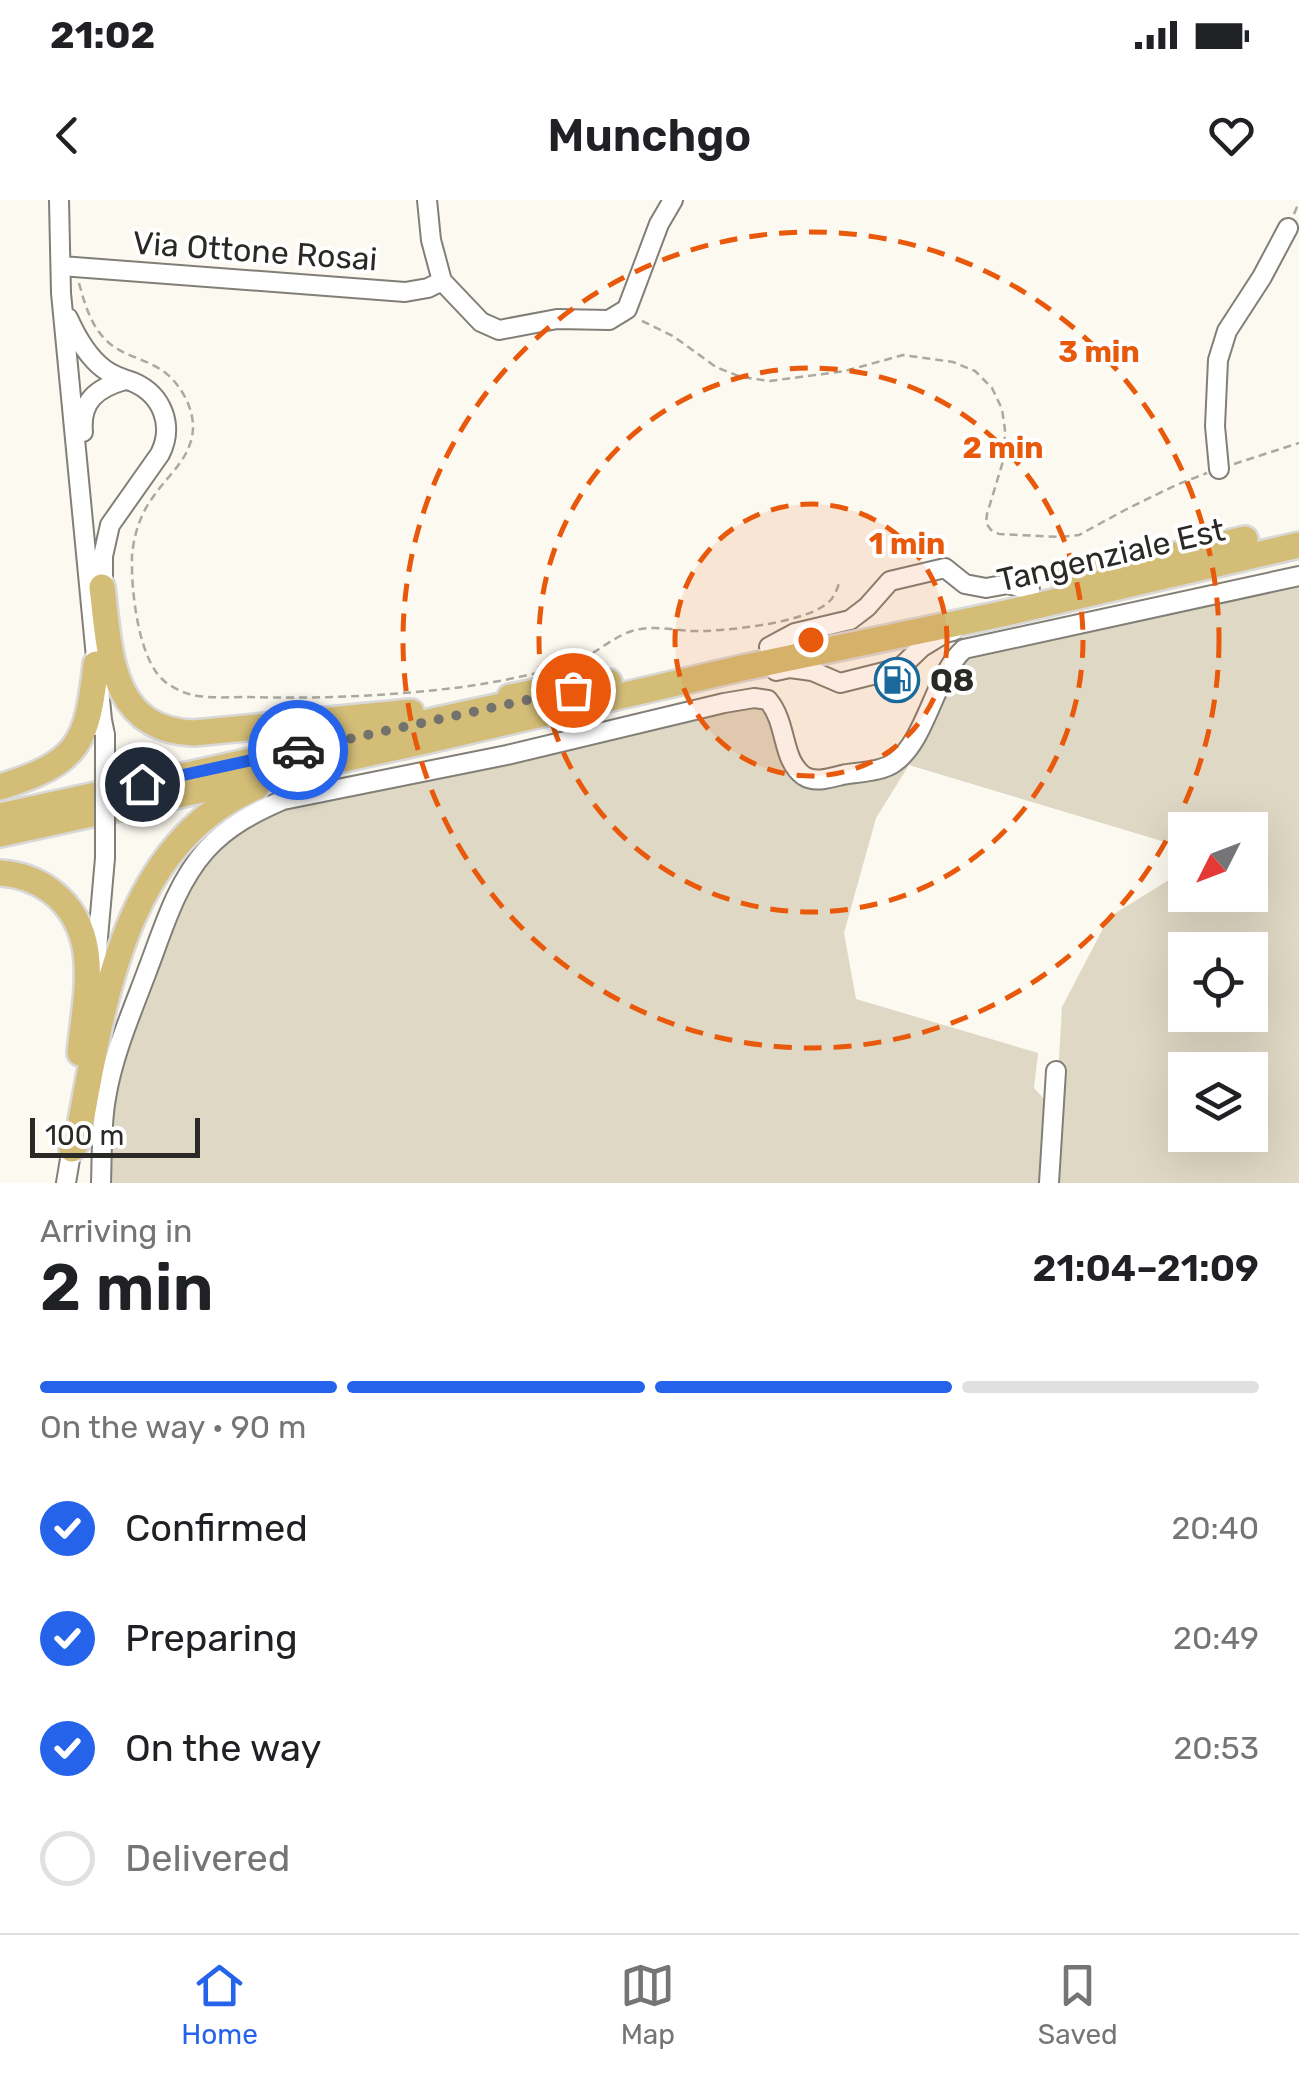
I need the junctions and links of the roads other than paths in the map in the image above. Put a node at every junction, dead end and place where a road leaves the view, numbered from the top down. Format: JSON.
{"nodes":[{"id":1,"x":59,"y":200,"type":"edge"},
{"id":2,"x":427,"y":200,"type":"edge"},
{"id":3,"x":673,"y":200,"type":"edge"},
{"id":4,"x":1288,"y":228,"type":"dead end"},
{"id":5,"x":68,"y":267,"type":"junction"},
{"id":6,"x":442,"y":281,"type":"junction"},
{"id":7,"x":61,"y":293,"type":"junction"},
{"id":8,"x":125,"y":380,"type":"junction"},
{"id":9,"x":1219,"y":469,"type":"road end"},
{"id":10,"x":82,"y":509,"type":"junction"},
{"id":11,"x":1299,"y":528,"type":"edge"},
{"id":12,"x":1299,"y":545,"type":"edge"},
{"id":13,"x":1299,"y":576,"type":"edge"},
{"id":14,"x":102,"y":587,"type":"junction"},
{"id":15,"x":1030,"y":590,"type":"junction"},
{"id":16,"x":769,"y":648,"type":"junction"},
{"id":17,"x":96,"y":664,"type":"junction"},
{"id":18,"x":609,"y":682,"type":"junction"},
{"id":19,"x":106,"y":735,"type":"junction"},
{"id":20,"x":412,"y":744,"type":"junction"},
{"id":21,"x":0,"y":787,"type":"edge"},
{"id":22,"x":0,"y":816,"type":"edge"},
{"id":23,"x":0,"y":834,"type":"edge"},
{"id":24,"x":0,"y":873,"type":"edge"},
{"id":25,"x":1056,"y":1071,"type":"dead end"},
{"id":26,"x":78,"y":1104,"type":"junction"},
{"id":27,"x":72,"y":1148,"type":"junction"},
{"id":28,"x":66,"y":1183,"type":"edge"},
{"id":29,"x":101,"y":1183,"type":"edge"},
{"id":30,"x":1049,"y":1183,"type":"edge"}],
"edges":[{"from":1,"to":5,"type":"street"},
{"from":2,"to":6,"type":"street"},
{"from":3,"to":6,"type":"street"},
{"from":4,"to":9,"type":"street"},
{"from":5,"to":6,"type":"street","name":"Via Ottone Rosai"},
{"from":5,"to":7,"type":"street"},
{"from":7,"to":8,"type":"street"},
{"from":7,"to":10,"type":"street"},
{"from":8,"to":10,"type":"street"},
{"from":8,"to":14,"type":"street"},
{"from":10,"to":17,"type":"street"},
{"from":11,"to":15,"type":"highway","name":"Tangenziale Est"},
{"from":12,"to":20,"type":"highway","name":"Tangenziale Est"},
{"from":13,"to":29,"type":"street"},
{"from":14,"to":18,"type":"highway"},
{"from":14,"to":19,"type":"street"},
{"from":15,"to":16,"type":"highway","name":"Tangenziale Est"},
{"from":15,"to":16,"type":"street"},
{"from":16,"to":18,"type":"highway","name":"Tangenziale Est"},
{"from":17,"to":19,"type":"street"},
{"from":17,"to":21,"type":"highway"},
{"from":18,"to":22,"type":"highway","name":"Tangenziale Est"},
{"from":19,"to":26,"type":"street","bridge":true},
{"from":20,"to":23,"type":"highway","name":"Tangenziale Est"},
{"from":20,"to":27,"type":"highway"},
{"from":24,"to":26,"type":"highway"},
{"from":25,"to":30,"type":"street"},
{"from":26,"to":27,"type":"street"},
{"from":27,"to":28,"type":"street"}]}
